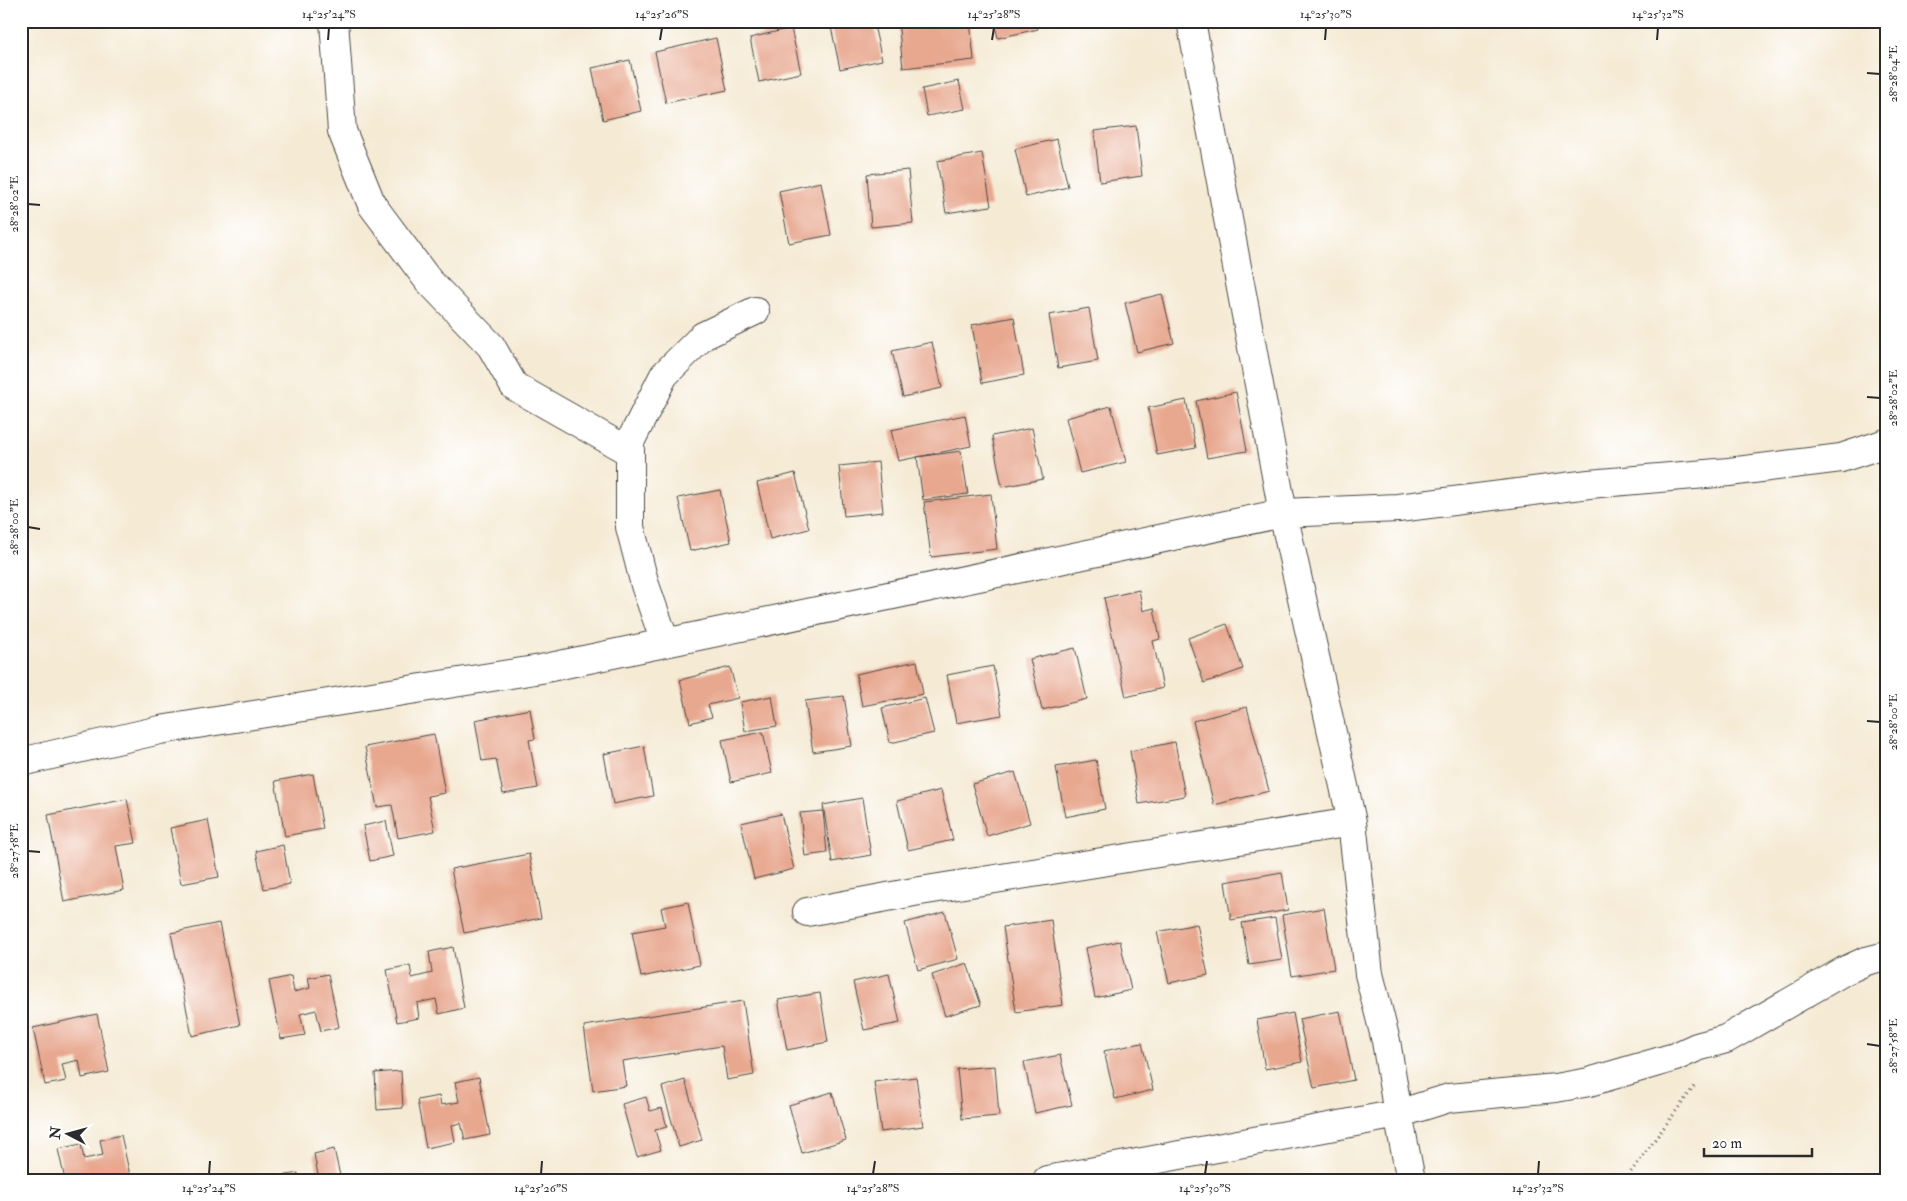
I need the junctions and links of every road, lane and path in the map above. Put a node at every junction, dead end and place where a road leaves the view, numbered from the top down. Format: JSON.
{"nodes":[{"id":1,"x":334,"y":21,"type":"edge"},
{"id":2,"x":1191,"y":21,"type":"edge"},
{"id":3,"x":755,"y":311,"type":"dead end"},
{"id":4,"x":1886,"y":442,"type":"edge"},
{"id":5,"x":630,"y":452,"type":"junction"},
{"id":6,"x":1283,"y":513,"type":"junction"},
{"id":7,"x":665,"y":642,"type":"junction"},
{"id":8,"x":21,"y":762,"type":"edge"},
{"id":9,"x":1352,"y":822,"type":"junction"},
{"id":10,"x":807,"y":912,"type":"dead end"},
{"id":11,"x":1886,"y":956,"type":"edge"},
{"id":12,"x":1717,"y":1042,"type":"junction"},
{"id":13,"x":1398,"y":1114,"type":"junction"},
{"id":14,"x":1047,"y":1180,"type":"edge"},
{"id":15,"x":1411,"y":1180,"type":"edge"},
{"id":16,"x":1625,"y":1180,"type":"edge"}],
"edges":[{"from":1,"to":5,"type":"street"},
{"from":2,"to":6,"type":"street"},
{"from":3,"to":5,"type":"street"},
{"from":4,"to":6,"type":"street"},
{"from":5,"to":7,"type":"street"},
{"from":6,"to":7,"type":"street"},
{"from":6,"to":9,"type":"street"},
{"from":7,"to":8,"type":"street"},
{"from":9,"to":10,"type":"street"},
{"from":9,"to":13,"type":"street"},
{"from":11,"to":12,"type":"street"},
{"from":12,"to":13,"type":"street"},
{"from":12,"to":16,"type":"path"},
{"from":13,"to":14,"type":"street"},
{"from":13,"to":15,"type":"street"}]}
